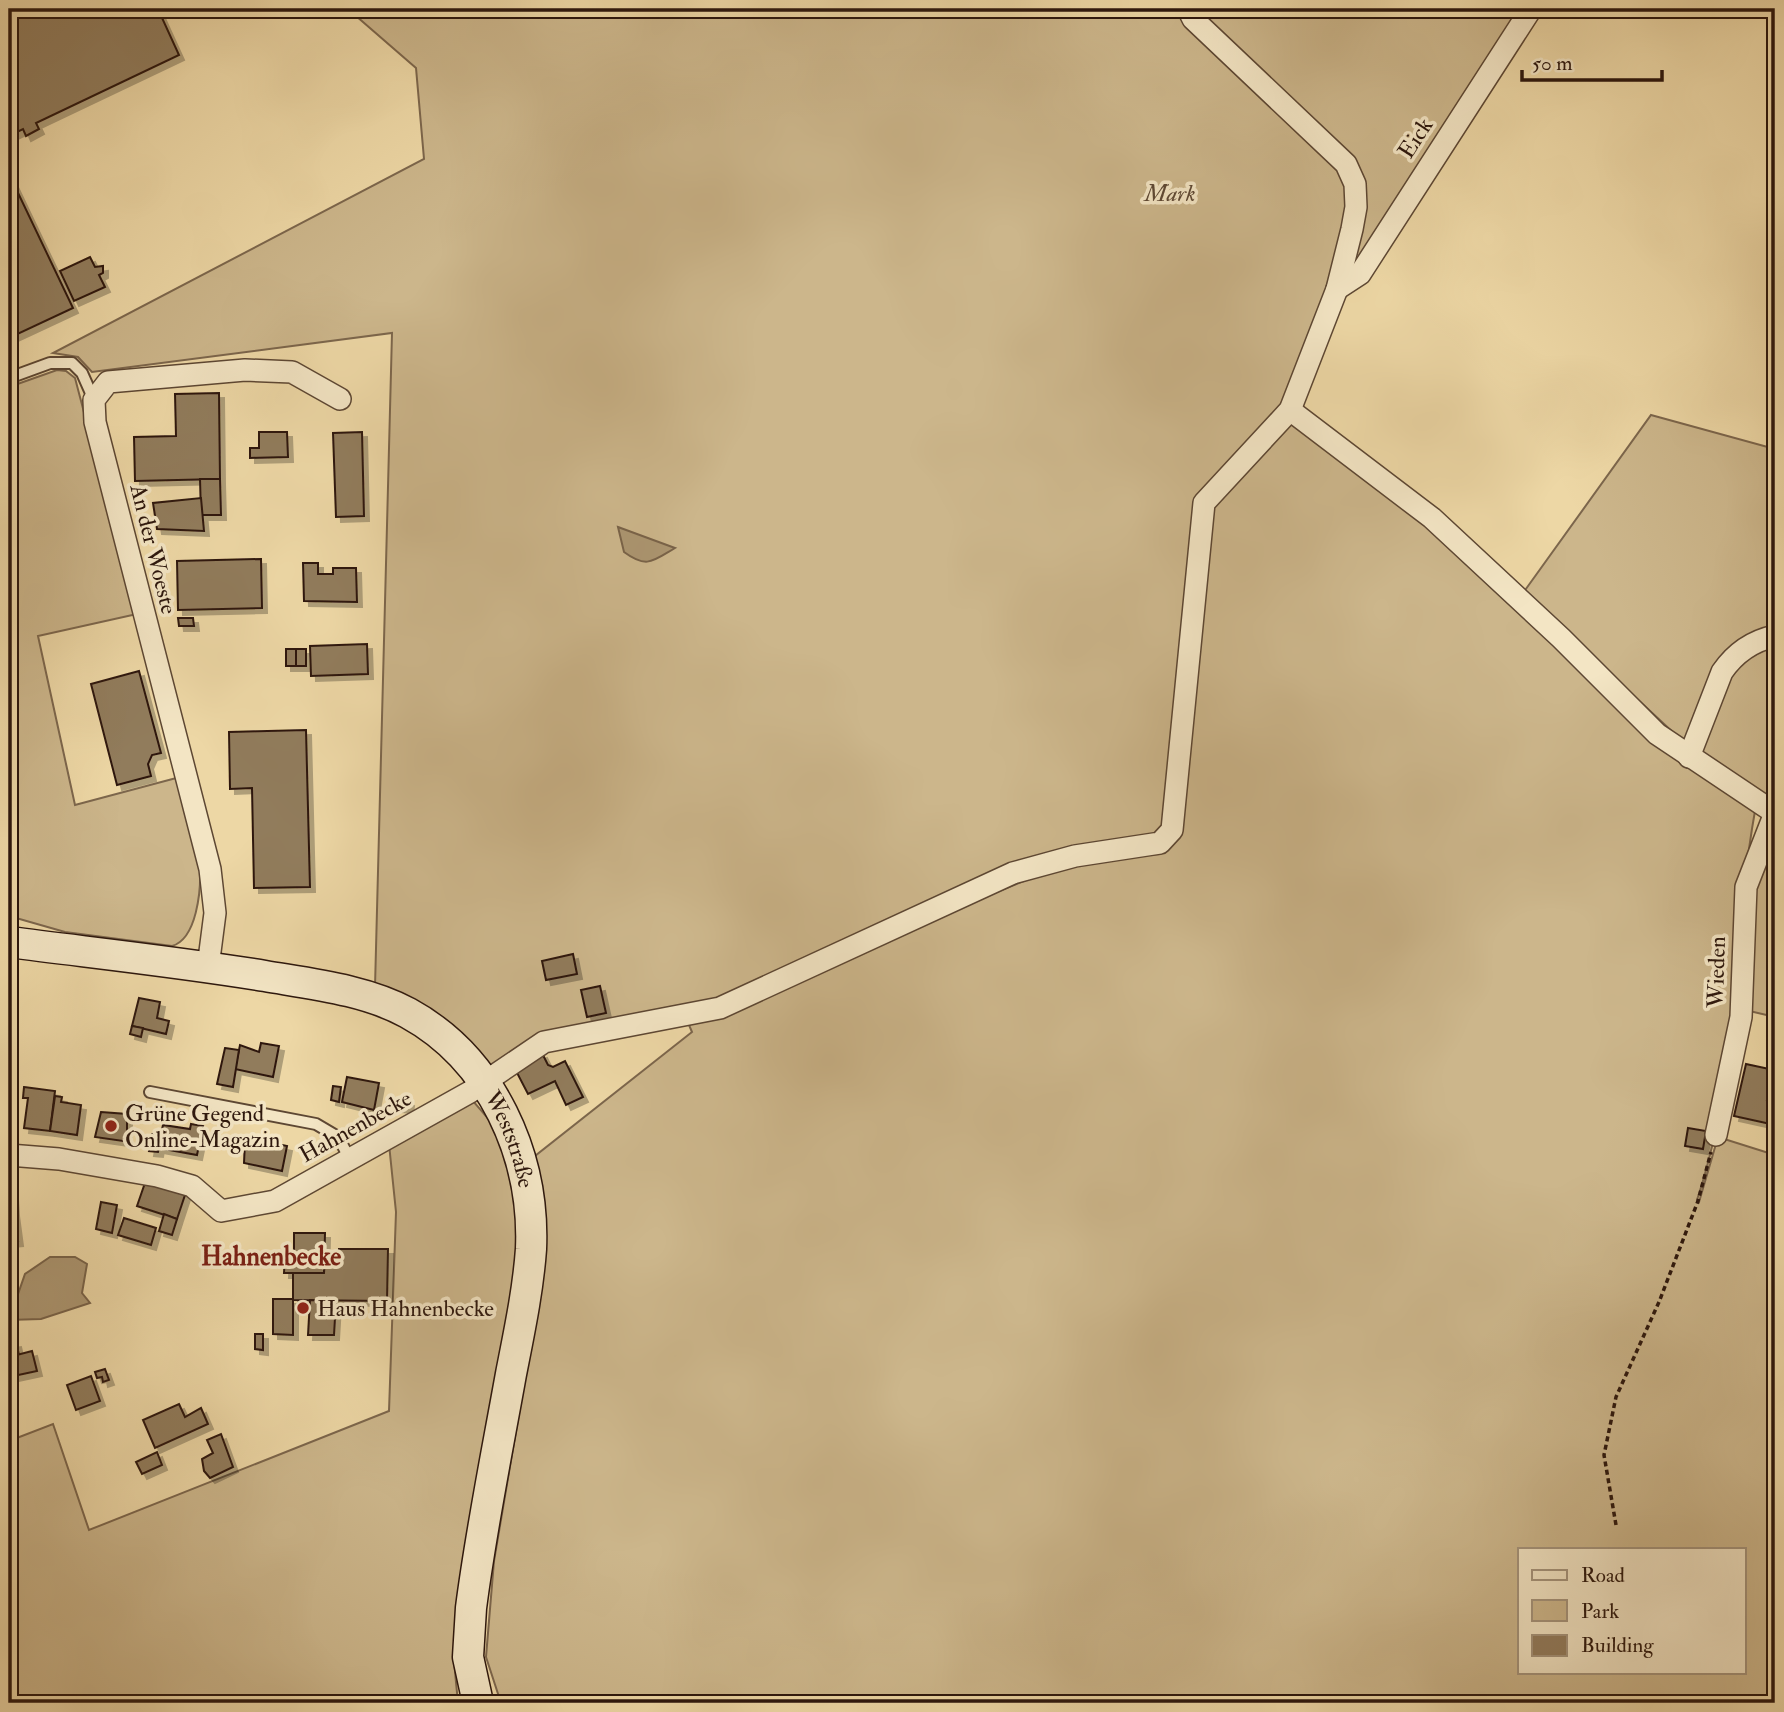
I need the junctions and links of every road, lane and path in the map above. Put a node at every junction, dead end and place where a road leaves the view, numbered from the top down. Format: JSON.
{"nodes":[{"id":1,"x":1188,"y":9,"type":"edge"},
{"id":2,"x":1531,"y":9,"type":"edge"},
{"id":3,"x":1337,"y":289,"type":"junction"},
{"id":4,"x":9,"y":378,"type":"edge"},
{"id":5,"x":340,"y":398,"type":"dead end"},
{"id":6,"x":94,"y":400,"type":"junction"},
{"id":7,"x":1290,"y":410,"type":"junction"},
{"id":8,"x":1775,"y":636,"type":"edge"},
{"id":9,"x":1689,"y":757,"type":"junction"},
{"id":10,"x":1775,"y":813,"type":"edge"},
{"id":11,"x":9,"y":942,"type":"edge"},
{"id":12,"x":208,"y":967,"type":"junction"},
{"id":13,"x":483,"y":1082,"type":"junction"},
{"id":14,"x":150,"y":1093,"type":"dead end"},
{"id":15,"x":1716,"y":1135,"type":"joint"},
{"id":16,"x":9,"y":1155,"type":"edge"},
{"id":17,"x":349,"y":1159,"type":"junction"},
{"id":18,"x":1616,"y":1525,"type":"dead end"},
{"id":19,"x":478,"y":1703,"type":"edge"}],
"edges":[{"from":1,"to":3,"type":"street"},
{"from":2,"to":3,"type":"street","name":"Eick"},
{"from":3,"to":7,"type":"street"},
{"from":4,"to":6,"type":"lane"},
{"from":5,"to":6,"type":"street"},
{"from":6,"to":12,"type":"street","name":"An der Woeste"},
{"from":7,"to":9,"type":"street"},
{"from":7,"to":13,"type":"street","name":"Hahnenbecke"},
{"from":8,"to":9,"type":"street"},
{"from":9,"to":10,"type":"street"},
{"from":10,"to":15,"type":"street","name":"Wieden"},
{"from":11,"to":12,"type":"main road","name":"Weststraße"},
{"from":12,"to":13,"type":"main road","name":"Weststraße"},
{"from":13,"to":17,"type":"street","name":"Hahnenbecke"},
{"from":13,"to":19,"type":"main road","name":"Weststraße"},
{"from":14,"to":17,"type":"lane"},
{"from":15,"to":18,"type":"path"},
{"from":16,"to":17,"type":"street","name":"Hahnenbecke"}]}
